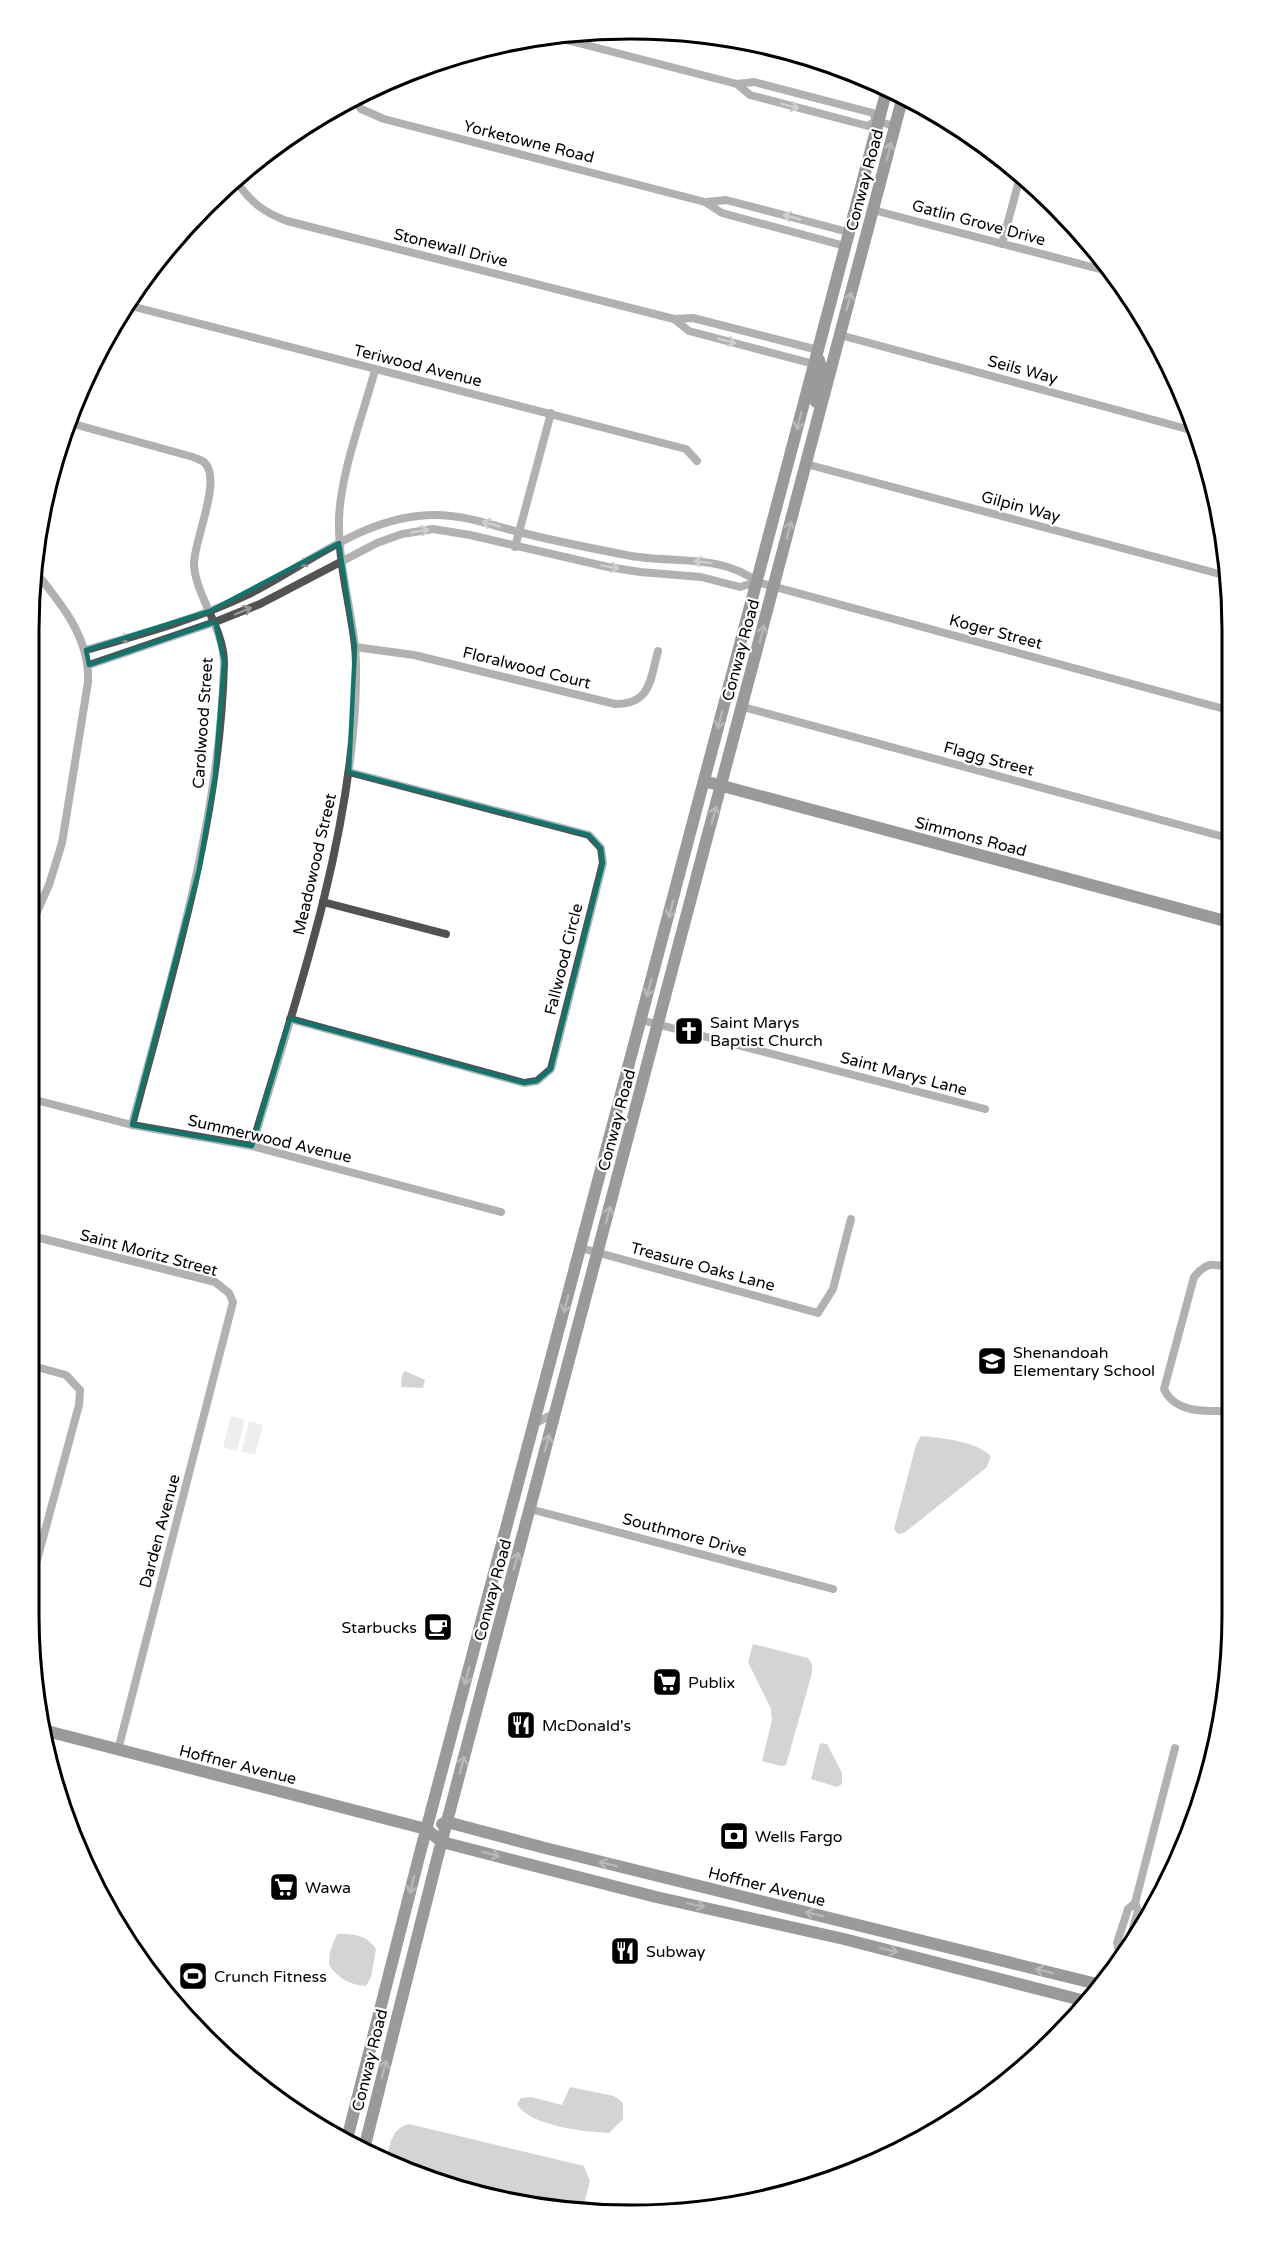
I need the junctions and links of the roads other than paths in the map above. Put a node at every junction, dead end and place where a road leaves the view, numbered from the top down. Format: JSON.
{"nodes":[{"id":1,"x":574,"y":42,"type":"edge"},
{"id":2,"x":737,"y":84,"type":"junction"},
{"id":3,"x":885,"y":97,"type":"edge"},
{"id":4,"x":901,"y":105,"type":"edge"},
{"id":5,"x":358,"y":106,"type":"edge"},
{"id":6,"x":877,"y":122,"type":"junction"},
{"id":7,"x":895,"y":126,"type":"junction"},
{"id":8,"x":867,"y":161,"type":"junction"},
{"id":9,"x":1018,"y":184,"type":"edge"},
{"id":10,"x":240,"y":186,"type":"edge"},
{"id":11,"x":705,"y":202,"type":"junction"},
{"id":12,"x":873,"y":210,"type":"junction"},
{"id":13,"x":848,"y":232,"type":"junction"},
{"id":14,"x":1002,"y":244,"type":"junction"},
{"id":15,"x":845,"y":246,"type":"junction"},
{"id":16,"x":1099,"y":269,"type":"edge"},
{"id":17,"x":838,"y":273,"type":"junction"},
{"id":18,"x":136,"y":307,"type":"edge"},
{"id":19,"x":674,"y":319,"type":"junction"},
{"id":20,"x":840,"y":336,"type":"junction"},
{"id":21,"x":818,"y":350,"type":"junction"},
{"id":22,"x":814,"y":364,"type":"junction"},
{"id":23,"x":375,"y":370,"type":"junction"},
{"id":24,"x":550,"y":414,"type":"junction"},
{"id":25,"x":818,"y":421,"type":"junction"},
{"id":26,"x":76,"y":425,"type":"edge"},
{"id":27,"x":1187,"y":429,"type":"edge"},
{"id":28,"x":697,"y":461,"type":"dead end"},
{"id":29,"x":806,"y":464,"type":"junction"},
{"id":30,"x":520,"y":532,"type":"junction"},
{"id":31,"x":339,"y":543,"type":"junction"},
{"id":32,"x":515,"y":547,"type":"junction"},
{"id":33,"x":342,"y":560,"type":"junction"},
{"id":34,"x":1219,"y":574,"type":"edge"},
{"id":35,"x":41,"y":579,"type":"edge"},
{"id":36,"x":757,"y":582,"type":"junction"},
{"id":37,"x":774,"y":587,"type":"junction"},
{"id":38,"x":210,"y":611,"type":"junction"},
{"id":39,"x":215,"y":622,"type":"junction"},
{"id":40,"x":355,"y":647,"type":"junction"},
{"id":41,"x":86,"y":650,"type":"junction"},
{"id":42,"x":658,"y":651,"type":"dead end"},
{"id":43,"x":89,"y":665,"type":"junction"},
{"id":44,"x":743,"y":707,"type":"junction"},
{"id":45,"x":1222,"y":708,"type":"edge"},
{"id":46,"x":349,"y":772,"type":"junction"},
{"id":47,"x":704,"y":781,"type":"junction"},
{"id":48,"x":722,"y":785,"type":"junction"},
{"id":49,"x":1222,"y":836,"type":"edge"},
{"id":50,"x":322,"y":902,"type":"junction"},
{"id":51,"x":39,"y":907,"type":"edge"},
{"id":52,"x":1222,"y":920,"type":"edge"},
{"id":53,"x":446,"y":934,"type":"dead end"},
{"id":54,"x":290,"y":1019,"type":"junction"},
{"id":55,"x":641,"y":1020,"type":"junction"},
{"id":56,"x":658,"y":1024,"type":"junction"},
{"id":57,"x":39,"y":1101,"type":"edge"},
{"id":58,"x":985,"y":1109,"type":"dead end"},
{"id":59,"x":132,"y":1125,"type":"junction"},
{"id":60,"x":252,"y":1146,"type":"junction"},
{"id":61,"x":501,"y":1212,"type":"dead end"},
{"id":62,"x":851,"y":1219,"type":"dead end"},
{"id":63,"x":39,"y":1238,"type":"edge"},
{"id":64,"x":581,"y":1248,"type":"junction"},
{"id":65,"x":598,"y":1252,"type":"junction"},
{"id":66,"x":1222,"y":1266,"type":"edge"},
{"id":67,"x":230,"y":1320,"type":"joint"},
{"id":68,"x":39,"y":1368,"type":"edge"},
{"id":69,"x":539,"y":1405,"type":"junction"},
{"id":70,"x":1222,"y":1411,"type":"edge"},
{"id":71,"x":555,"y":1413,"type":"junction"},
{"id":72,"x":534,"y":1424,"type":"junction"},
{"id":73,"x":513,"y":1501,"type":"junction"},
{"id":74,"x":530,"y":1509,"type":"junction"},
{"id":75,"x":39,"y":1553,"type":"edge"},
{"id":76,"x":491,"y":1584,"type":"junction"},
{"id":77,"x":833,"y":1588,"type":"dead end"},
{"id":78,"x":509,"y":1591,"type":"junction"},
{"id":79,"x":491,"y":1658,"type":"junction"},
{"id":80,"x":51,"y":1732,"type":"edge"},
{"id":81,"x":1175,"y":1748,"type":"dead end"},
{"id":82,"x":118,"y":1750,"type":"junction"},
{"id":83,"x":447,"y":1822,"type":"junction"},
{"id":84,"x":426,"y":1829,"type":"junction"},
{"id":85,"x":442,"y":1842,"type":"junction"},
{"id":86,"x":1135,"y":1903,"type":"junction"},
{"id":87,"x":845,"y":1922,"type":"junction"},
{"id":88,"x":1135,"y":1922,"type":"edge"},
{"id":89,"x":792,"y":1927,"type":"junction"},
{"id":90,"x":844,"y":1939,"type":"junction"},
{"id":91,"x":954,"y":1948,"type":"junction"},
{"id":92,"x":1118,"y":1948,"type":"edge"},
{"id":93,"x":1093,"y":1983,"type":"edge"},
{"id":94,"x":1079,"y":1999,"type":"edge"},
{"id":95,"x":381,"y":2007,"type":"junction"},
{"id":96,"x":392,"y":2040,"type":"junction"},
{"id":97,"x":349,"y":2133,"type":"edge"},
{"id":98,"x":364,"y":2141,"type":"edge"}],
"edges":[{"from":1,"to":2,"type":"street"},
{"from":2,"to":6,"type":"street","one_way":true},
{"from":2,"to":6,"type":"street"},
{"from":3,"to":6,"type":"main road","name":"Conway Road"},
{"from":4,"to":7,"type":"main road","name":"Conway Road"},
{"from":5,"to":11,"type":"street","name":"Yorketowne Road"},
{"from":6,"to":7,"type":"street"},
{"from":6,"to":8,"type":"main road","name":"Conway Road"},
{"from":12,"to":7,"type":"main road","name":"Conway Road","one_way":true},
{"from":8,"to":12,"type":"main road"},
{"from":8,"to":13,"type":"main road","name":"Conway Road"},
{"from":9,"to":14,"type":"street"},
{"from":10,"to":19,"type":"street","name":"Stonewall Drive"},
{"from":13,"to":11,"type":"street","name":"Yorketowne Road","one_way":true},
{"from":11,"to":15,"type":"street","name":"Yorketowne Road"},
{"from":12,"to":14,"type":"street","name":"Gatlin Grove Drive"},
{"from":20,"to":12,"type":"main road","name":"Conway Road","one_way":true},
{"from":13,"to":15,"type":"main road","name":"Conway Road"},
{"from":14,"to":16,"type":"street","name":"Gatlin Grove Drive"},
{"from":15,"to":17,"type":"main road","name":"Conway Road"},
{"from":17,"to":20,"type":"main road"},
{"from":17,"to":21,"type":"main road","name":"Conway Road"},
{"from":18,"to":23,"type":"street","name":"Teriwood Avenue"},
{"from":19,"to":21,"type":"street","name":"Stonewall Drive"},
{"from":19,"to":22,"type":"street","name":"Stonewall Drive","one_way":true},
{"from":20,"to":25,"type":"main road","name":"Conway Road"},
{"from":20,"to":27,"type":"street","name":"Seils Way"},
{"from":21,"to":22,"type":"main road","name":"Conway Road"},
{"from":21,"to":25,"type":"main road"},
{"from":22,"to":36,"type":"main road","name":"Conway Road","one_way":true},
{"from":23,"to":24,"type":"street","name":"Teriwood Avenue"},
{"from":23,"to":31,"type":"street","name":"Meadowood Street"},
{"from":24,"to":28,"type":"street","name":"Teriwood Avenue"},
{"from":24,"to":30,"type":"street"},
{"from":25,"to":29,"type":"main road","name":"Conway Road"},
{"from":26,"to":38,"type":"street","name":"Carolwood Street"},
{"from":29,"to":34,"type":"street","name":"Gilpin Way"},
{"from":37,"to":29,"type":"main road","name":"Conway Road","one_way":true},
{"from":30,"to":31,"type":"street","one_way":true},
{"from":30,"to":32,"type":"street"},
{"from":36,"to":30,"type":"street","one_way":true},
{"from":31,"to":33,"type":"street","name":"Meadowood Street"},
{"from":31,"to":38,"type":"street","one_way":true},
{"from":33,"to":32,"type":"street","one_way":true},
{"from":32,"to":36,"type":"street","one_way":true},
{"from":39,"to":33,"type":"street","one_way":true},
{"from":33,"to":40,"type":"street","name":"Meadowood Street"},
{"from":35,"to":41,"type":"street"},
{"from":36,"to":37,"type":"street","name":"Koger Street"},
{"from":36,"to":47,"type":"main road","name":"Conway Road","one_way":true},
{"from":44,"to":37,"type":"main road","name":"Conway Road","one_way":true},
{"from":37,"to":45,"type":"street","name":"Koger Street"},
{"from":38,"to":39,"type":"street","name":"Carolwood Street"},
{"from":38,"to":41,"type":"street","one_way":true},
{"from":39,"to":43,"type":"street"},
{"from":39,"to":59,"type":"street","name":"Carolwood Street"},
{"from":40,"to":42,"type":"street","name":"Floralwood Court"},
{"from":40,"to":46,"type":"street","name":"Meadowood Street"},
{"from":41,"to":43,"type":"street"},
{"from":43,"to":51,"type":"street"},
{"from":44,"to":48,"type":"main road","name":"Conway Road"},
{"from":44,"to":49,"type":"street","name":"Flagg Street"},
{"from":46,"to":50,"type":"street","name":"Meadowood Street"},
{"from":46,"to":54,"type":"street","name":"Fallwood Circle"},
{"from":47,"to":48,"type":"main road","name":"Simmons Road"},
{"from":47,"to":55,"type":"main road","name":"Conway Road","one_way":true},
{"from":48,"to":52,"type":"main road","name":"Simmons Road"},
{"from":56,"to":48,"type":"main road","name":"Conway Road","one_way":true},
{"from":50,"to":53,"type":"street"},
{"from":50,"to":54,"type":"street","name":"Meadowood Street"},
{"from":54,"to":60,"type":"street","name":"Meadowood Street"},
{"from":55,"to":56,"type":"street","name":"Saint Marys Lane"},
{"from":55,"to":64,"type":"main road","name":"Conway Road"},
{"from":56,"to":58,"type":"street","name":"Saint Marys Lane"},
{"from":65,"to":56,"type":"main road","name":"Conway Road","one_way":true},
{"from":57,"to":59,"type":"street","name":"Summerwood Avenue"},
{"from":59,"to":60,"type":"street","name":"Summerwood Avenue"},
{"from":60,"to":61,"type":"street","name":"Summerwood Avenue"},
{"from":62,"to":65,"type":"street","name":"Treasure Oaks Lane"},
{"from":63,"to":67,"type":"street","name":"Saint Moritz Street"},
{"from":64,"to":65,"type":"street","name":"Treasure Oaks Lane"},
{"from":64,"to":69,"type":"main road","name":"Conway Road","one_way":true},
{"from":65,"to":71,"type":"main road","name":"Conway Road"},
{"from":66,"to":70,"type":"street"},
{"from":67,"to":82,"type":"street","name":"Darden Avenue"},
{"from":68,"to":75,"type":"street"},
{"from":69,"to":71,"type":"street"},
{"from":69,"to":72,"type":"main road","name":"Conway Road"},
{"from":71,"to":72,"type":"street"},
{"from":74,"to":71,"type":"main road","name":"Conway Road","one_way":true},
{"from":72,"to":73,"type":"main road","name":"Conway Road"},
{"from":73,"to":76,"type":"main road","name":"Conway Road"},
{"from":73,"to":78,"type":"main road"},
{"from":74,"to":77,"type":"street","name":"Southmore Drive"},
{"from":78,"to":74,"type":"main road","name":"Conway Road","one_way":true},
{"from":76,"to":79,"type":"main road"},
{"from":76,"to":84,"type":"main road","name":"Conway Road","one_way":true},
{"from":78,"to":79,"type":"main road","name":"Conway Road"},
{"from":83,"to":79,"type":"main road","name":"Conway Road","one_way":true},
{"from":80,"to":82,"type":"main road","name":"Hoffner Avenue"},
{"from":81,"to":86,"type":"street"},
{"from":82,"to":84,"type":"main road","name":"Hoffner Avenue"},
{"from":83,"to":84,"type":"main road"},
{"from":83,"to":85,"type":"main road","name":"Conway Road"},
{"from":87,"to":83,"type":"main road","name":"Hoffner Avenue","one_way":true},
{"from":84,"to":85,"type":"main road","name":"Hoffner Avenue"},
{"from":84,"to":95,"type":"main road","name":"Conway Road","one_way":true},
{"from":85,"to":89,"type":"main road","name":"Hoffner Avenue","one_way":true},
{"from":85,"to":96,"type":"main road","name":"Conway Road"},
{"from":86,"to":88,"type":"street"},
{"from":86,"to":92,"type":"street"},
{"from":87,"to":89,"type":"main road"},
{"from":87,"to":91,"type":"main road","name":"Hoffner Avenue"},
{"from":89,"to":90,"type":"main road","name":"Hoffner Avenue"},
{"from":90,"to":91,"type":"main road"},
{"from":90,"to":94,"type":"main road","name":"Hoffner Avenue","one_way":true},
{"from":93,"to":91,"type":"main road","name":"Hoffner Avenue","one_way":true},
{"from":95,"to":96,"type":"main road"},
{"from":95,"to":97,"type":"main road","name":"Conway Road"},
{"from":98,"to":96,"type":"main road","name":"Conway Road","one_way":true}]}
